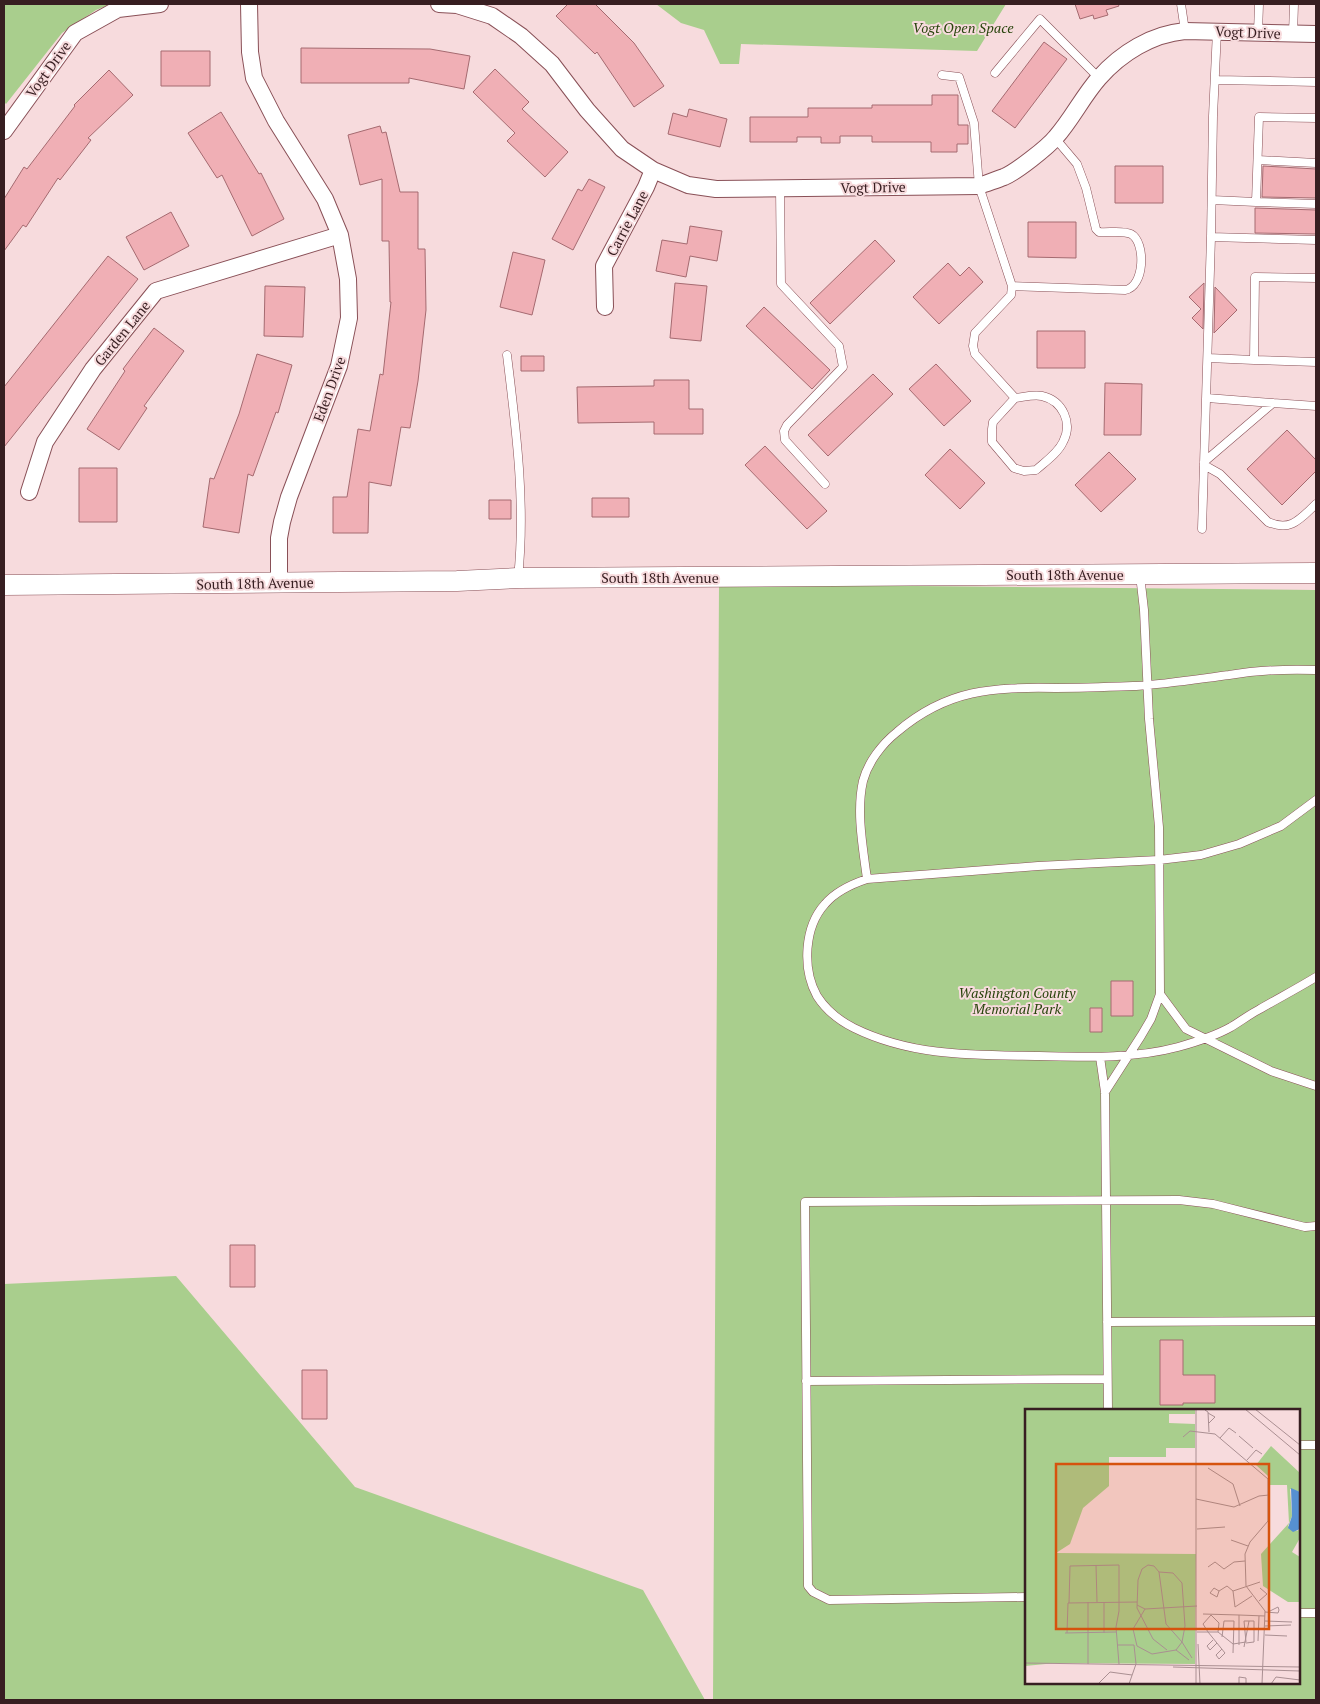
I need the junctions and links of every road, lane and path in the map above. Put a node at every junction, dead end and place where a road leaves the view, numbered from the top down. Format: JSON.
{"nodes":[{"id":1,"x":160,"y":4,"type":"edge"},
{"id":2,"x":249,"y":4,"type":"edge"},
{"id":3,"x":439,"y":4,"type":"edge"},
{"id":4,"x":1181,"y":4,"type":"edge"},
{"id":5,"x":1259,"y":4,"type":"edge"},
{"id":6,"x":1294,"y":4,"type":"edge"},
{"id":7,"x":1185,"y":31,"type":"junction"},
{"id":8,"x":1217,"y":31,"type":"junction"},
{"id":9,"x":1258,"y":32,"type":"junction"},
{"id":10,"x":1294,"y":34,"type":"junction"},
{"id":11,"x":1316,"y":34,"type":"edge"},
{"id":12,"x":995,"y":73,"type":"dead end"},
{"id":13,"x":942,"y":76,"type":"dead end"},
{"id":14,"x":1099,"y":78,"type":"junction"},
{"id":15,"x":1216,"y":80,"type":"junction"},
{"id":16,"x":1316,"y":82,"type":"edge"},
{"id":17,"x":1316,"y":118,"type":"edge"},
{"id":18,"x":4,"y":131,"type":"edge"},
{"id":19,"x":1056,"y":138,"type":"junction"},
{"id":20,"x":1258,"y":160,"type":"junction"},
{"id":21,"x":1316,"y":163,"type":"edge"},
{"id":22,"x":653,"y":170,"type":"junction"},
{"id":23,"x":978,"y":186,"type":"junction"},
{"id":24,"x":780,"y":188,"type":"junction"},
{"id":25,"x":1212,"y":200,"type":"junction"},
{"id":26,"x":1256,"y":202,"type":"junction"},
{"id":27,"x":1316,"y":204,"type":"edge"},
{"id":28,"x":340,"y":236,"type":"junction"},
{"id":29,"x":1211,"y":237,"type":"junction"},
{"id":30,"x":1316,"y":240,"type":"edge"},
{"id":31,"x":1316,"y":278,"type":"edge"},
{"id":32,"x":1012,"y":286,"type":"junction"},
{"id":33,"x":605,"y":307,"type":"dead end"},
{"id":34,"x":507,"y":355,"type":"dead end"},
{"id":35,"x":1208,"y":358,"type":"junction"},
{"id":36,"x":1254,"y":360,"type":"junction"},
{"id":37,"x":1316,"y":362,"type":"edge"},
{"id":38,"x":1015,"y":398,"type":"junction"},
{"id":39,"x":1207,"y":398,"type":"junction"},
{"id":40,"x":1273,"y":404,"type":"junction"},
{"id":41,"x":1316,"y":406,"type":"edge"},
{"id":42,"x":1204,"y":463,"type":"junction"},
{"id":43,"x":825,"y":484,"type":"dead end"},
{"id":44,"x":29,"y":492,"type":"dead end"},
{"id":45,"x":1316,"y":504,"type":"edge"},
{"id":46,"x":1202,"y":529,"type":"dead end"},
{"id":47,"x":1140,"y":573,"type":"junction"},
{"id":48,"x":1316,"y":573,"type":"edge"},
{"id":49,"x":518,"y":578,"type":"junction"},
{"id":50,"x":279,"y":582,"type":"junction"},
{"id":51,"x":4,"y":585,"type":"edge"},
{"id":52,"x":1316,"y":670,"type":"edge"},
{"id":53,"x":1147,"y":685,"type":"junction"},
{"id":54,"x":1316,"y":800,"type":"edge"},
{"id":55,"x":1159,"y":860,"type":"junction"},
{"id":56,"x":867,"y":879,"type":"junction"},
{"id":57,"x":1316,"y":977,"type":"edge"},
{"id":58,"x":1160,"y":994,"type":"junction"},
{"id":59,"x":1205,"y":1038,"type":"junction"},
{"id":60,"x":1129,"y":1055,"type":"junction"},
{"id":61,"x":1100,"y":1057,"type":"junction"},
{"id":62,"x":1316,"y":1086,"type":"edge"},
{"id":63,"x":1105,"y":1092,"type":"junction"},
{"id":64,"x":1106,"y":1200,"type":"junction"},
{"id":65,"x":1316,"y":1226,"type":"edge"},
{"id":66,"x":1316,"y":1321,"type":"edge"},
{"id":67,"x":1107,"y":1322,"type":"junction"},
{"id":68,"x":1107,"y":1379,"type":"junction"},
{"id":69,"x":806,"y":1381,"type":"junction"},
{"id":70,"x":1108,"y":1409,"type":"edge"},
{"id":71,"x":1300,"y":1445,"type":"edge"},
{"id":72,"x":1316,"y":1445,"type":"edge"},
{"id":73,"x":1025,"y":1597,"type":"edge"},
{"id":74,"x":1300,"y":1613,"type":"edge"},
{"id":75,"x":1316,"y":1613,"type":"edge"}],
"edges":[{"from":1,"to":18,"type":"street","name":"Vogt Drive"},
{"from":2,"to":28,"type":"street","name":"Eden Drive"},
{"from":3,"to":22,"type":"street","name":"Vogt Drive"},
{"from":4,"to":7,"type":"lane"},
{"from":5,"to":9,"type":"lane"},
{"from":6,"to":10,"type":"lane"},
{"from":7,"to":8,"type":"street","name":"Vogt Drive"},
{"from":7,"to":14,"type":"street","name":"Vogt Drive"},
{"from":8,"to":9,"type":"street","name":"Vogt Drive"},
{"from":8,"to":15,"type":"lane"},
{"from":9,"to":10,"type":"street","name":"Vogt Drive"},
{"from":10,"to":11,"type":"street","name":"Vogt Drive"},
{"from":12,"to":14,"type":"lane"},
{"from":13,"to":23,"type":"lane"},
{"from":14,"to":19,"type":"street","name":"Vogt Drive"},
{"from":15,"to":16,"type":"lane"},
{"from":15,"to":25,"type":"lane"},
{"from":17,"to":20,"type":"lane"},
{"from":19,"to":23,"type":"street","name":"Vogt Drive"},
{"from":19,"to":32,"type":"lane"},
{"from":20,"to":21,"type":"lane"},
{"from":20,"to":26,"type":"lane"},
{"from":22,"to":24,"type":"street","name":"Vogt Drive"},
{"from":22,"to":33,"type":"street","name":"Carrie Lane"},
{"from":23,"to":24,"type":"street","name":"Vogt Drive"},
{"from":23,"to":32,"type":"lane"},
{"from":24,"to":43,"type":"lane"},
{"from":25,"to":26,"type":"lane"},
{"from":25,"to":29,"type":"lane"},
{"from":26,"to":27,"type":"lane"},
{"from":28,"to":44,"type":"street","name":"Garden Lane"},
{"from":28,"to":50,"type":"street","name":"Eden Drive"},
{"from":29,"to":30,"type":"lane"},
{"from":29,"to":35,"type":"lane"},
{"from":31,"to":36,"type":"lane"},
{"from":32,"to":38,"type":"lane"},
{"from":34,"to":49,"type":"lane"},
{"from":35,"to":36,"type":"lane"},
{"from":35,"to":39,"type":"lane"},
{"from":36,"to":37,"type":"lane"},
{"from":38,"to":38,"type":"lane"},
{"from":39,"to":40,"type":"lane"},
{"from":39,"to":42,"type":"lane"},
{"from":40,"to":41,"type":"lane"},
{"from":40,"to":42,"type":"lane"},
{"from":42,"to":45,"type":"lane"},
{"from":42,"to":46,"type":"lane"},
{"from":47,"to":48,"type":"street","name":"South 18th Avenue"},
{"from":47,"to":49,"type":"street","name":"South 18th Avenue"},
{"from":47,"to":53,"type":"lane"},
{"from":49,"to":50,"type":"street","name":"South 18th Avenue"},
{"from":50,"to":51,"type":"street","name":"South 18th Avenue"},
{"from":52,"to":53,"type":"lane"},
{"from":53,"to":55,"type":"lane"},
{"from":53,"to":56,"type":"lane"},
{"from":54,"to":55,"type":"lane"},
{"from":55,"to":56,"type":"lane"},
{"from":55,"to":58,"type":"lane"},
{"from":56,"to":61,"type":"lane"},
{"from":57,"to":59,"type":"lane"},
{"from":58,"to":59,"type":"lane"},
{"from":58,"to":60,"type":"lane"},
{"from":59,"to":60,"type":"lane"},
{"from":59,"to":62,"type":"lane"},
{"from":60,"to":61,"type":"lane"},
{"from":60,"to":63,"type":"lane"},
{"from":61,"to":63,"type":"lane"},
{"from":63,"to":64,"type":"lane"},
{"from":64,"to":65,"type":"lane"},
{"from":64,"to":67,"type":"lane"},
{"from":64,"to":69,"type":"lane"},
{"from":66,"to":67,"type":"lane"},
{"from":67,"to":68,"type":"lane"},
{"from":68,"to":69,"type":"lane"},
{"from":68,"to":70,"type":"lane"},
{"from":69,"to":73,"type":"lane"},
{"from":71,"to":72,"type":"lane"},
{"from":74,"to":75,"type":"lane"}]}
